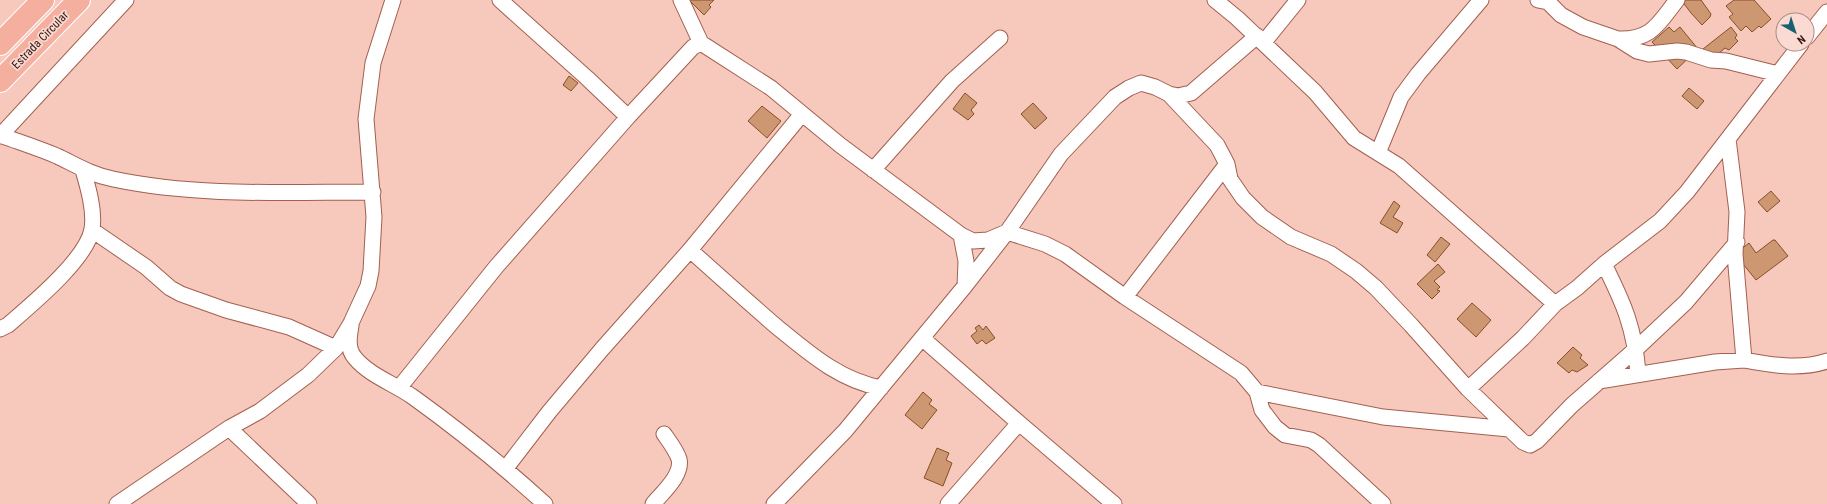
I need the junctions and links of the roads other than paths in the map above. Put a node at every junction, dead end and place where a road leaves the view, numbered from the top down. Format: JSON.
{"nodes":[{"id":1,"x":43,"y":0,"type":"edge"},
{"id":2,"x":80,"y":0,"type":"edge"},
{"id":3,"x":126,"y":0,"type":"edge"},
{"id":4,"x":393,"y":0,"type":"edge"},
{"id":5,"x":500,"y":0,"type":"edge"},
{"id":6,"x":681,"y":0,"type":"edge"},
{"id":7,"x":1215,"y":0,"type":"edge"},
{"id":8,"x":1298,"y":0,"type":"edge"},
{"id":9,"x":1482,"y":0,"type":"edge"},
{"id":10,"x":1538,"y":0,"type":"edge"},
{"id":11,"x":1677,"y":0,"type":"edge"},
{"id":12,"x":1827,"y":12,"type":"edge"},
{"id":13,"x":1815,"y":27,"type":"edge"},
{"id":14,"x":1000,"y":38,"type":"dead end"},
{"id":15,"x":1260,"y":39,"type":"junction"},
{"id":16,"x":1618,"y":39,"type":"junction"},
{"id":17,"x":701,"y":43,"type":"junction"},
{"id":18,"x":0,"y":44,"type":"edge"},
{"id":19,"x":1795,"y":52,"type":"edge"},
{"id":20,"x":1778,"y":74,"type":"junction"},
{"id":21,"x":0,"y":81,"type":"edge"},
{"id":22,"x":1169,"y":94,"type":"junction"},
{"id":23,"x":802,"y":114,"type":"junction"},
{"id":24,"x":628,"y":117,"type":"junction"},
{"id":25,"x":0,"y":135,"type":"edge"},
{"id":26,"x":1728,"y":139,"type":"junction"},
{"id":27,"x":1378,"y":153,"type":"junction"},
{"id":28,"x":1227,"y":164,"type":"junction"},
{"id":29,"x":83,"y":170,"type":"junction"},
{"id":30,"x":873,"y":170,"type":"junction"},
{"id":31,"x":112,"y":179,"type":"junction"},
{"id":32,"x":373,"y":192,"type":"junction"},
{"id":33,"x":91,"y":195,"type":"junction"},
{"id":34,"x":92,"y":230,"type":"junction"},
{"id":35,"x":1007,"y":232,"type":"junction"},
{"id":36,"x":961,"y":235,"type":"junction"},
{"id":37,"x":1737,"y":242,"type":"junction"},
{"id":38,"x":690,"y":250,"type":"junction"},
{"id":39,"x":1604,"y":264,"type":"junction"},
{"id":40,"x":965,"y":286,"type":"junction"},
{"id":41,"x":1125,"y":297,"type":"junction"},
{"id":42,"x":1555,"y":304,"type":"junction"},
{"id":43,"x":351,"y":323,"type":"junction"},
{"id":44,"x":0,"y":329,"type":"edge"},
{"id":45,"x":922,"y":338,"type":"junction"},
{"id":46,"x":336,"y":348,"type":"junction"},
{"id":47,"x":1636,"y":349,"type":"junction"},
{"id":48,"x":1744,"y":360,"type":"junction"},
{"id":49,"x":1827,"y":361,"type":"edge"},
{"id":50,"x":1638,"y":374,"type":"junction"},
{"id":51,"x":1598,"y":381,"type":"junction"},
{"id":52,"x":399,"y":388,"type":"junction"},
{"id":53,"x":880,"y":388,"type":"junction"},
{"id":54,"x":1468,"y":389,"type":"junction"},
{"id":55,"x":1257,"y":392,"type":"junction"},
{"id":56,"x":1020,"y":424,"type":"junction"},
{"id":57,"x":229,"y":428,"type":"junction"},
{"id":58,"x":1509,"y":429,"type":"junction"},
{"id":59,"x":664,"y":434,"type":"dead end"},
{"id":60,"x":506,"y":468,"type":"junction"},
{"id":61,"x":117,"y":504,"type":"edge"},
{"id":62,"x":309,"y":504,"type":"edge"},
{"id":63,"x":545,"y":504,"type":"edge"},
{"id":64,"x":653,"y":504,"type":"edge"},
{"id":65,"x":774,"y":504,"type":"edge"},
{"id":66,"x":948,"y":504,"type":"edge"},
{"id":67,"x":1114,"y":504,"type":"edge"},
{"id":68,"x":1383,"y":504,"type":"edge"}],
"edges":[{"from":1,"to":18,"type":"main road"},
{"from":2,"to":21,"type":"main road","name":"Estrada Circular"},
{"from":3,"to":25,"type":"street"},
{"from":4,"to":32,"type":"street"},
{"from":5,"to":24,"type":"street"},
{"from":6,"to":17,"type":"street"},
{"from":7,"to":15,"type":"street"},
{"from":8,"to":15,"type":"street"},
{"from":9,"to":27,"type":"street"},
{"from":10,"to":16,"type":"street"},
{"from":11,"to":16,"type":"street"},
{"from":12,"to":13,"type":"street"},
{"from":14,"to":30,"type":"street"},
{"from":15,"to":22,"type":"street"},
{"from":15,"to":27,"type":"street"},
{"from":16,"to":20,"type":"street"},
{"from":17,"to":23,"type":"street"},
{"from":17,"to":24,"type":"street"},
{"from":19,"to":20,"type":"street"},
{"from":20,"to":26,"type":"street"},
{"from":22,"to":28,"type":"street"},
{"from":22,"to":35,"type":"street"},
{"from":23,"to":30,"type":"street"},
{"from":23,"to":38,"type":"street"},
{"from":24,"to":52,"type":"street"},
{"from":25,"to":29,"type":"street"},
{"from":26,"to":37,"type":"street"},
{"from":26,"to":39,"type":"street"},
{"from":27,"to":42,"type":"street"},
{"from":28,"to":41,"type":"street"},
{"from":28,"to":54,"type":"street"},
{"from":29,"to":31,"type":"street"},
{"from":29,"to":33,"type":"street"},
{"from":30,"to":36,"type":"street"},
{"from":31,"to":32,"type":"street"},
{"from":31,"to":33,"type":"street"},
{"from":32,"to":43,"type":"street"},
{"from":33,"to":34,"type":"street"},
{"from":34,"to":44,"type":"street"},
{"from":34,"to":46,"type":"street"},
{"from":35,"to":36,"type":"street"},
{"from":35,"to":40,"type":"street"},
{"from":35,"to":41,"type":"street"},
{"from":36,"to":40,"type":"street"},
{"from":37,"to":47,"type":"street"},
{"from":37,"to":48,"type":"street"},
{"from":38,"to":53,"type":"street"},
{"from":38,"to":60,"type":"street"},
{"from":39,"to":42,"type":"street"},
{"from":39,"to":47,"type":"street"},
{"from":40,"to":45,"type":"street"},
{"from":41,"to":55,"type":"street"},
{"from":42,"to":54,"type":"street"},
{"from":43,"to":46,"type":"street"},
{"from":43,"to":52,"type":"street"},
{"from":45,"to":53,"type":"street"},
{"from":45,"to":56,"type":"street"},
{"from":46,"to":57,"type":"street"},
{"from":47,"to":50,"type":"street"},
{"from":47,"to":51,"type":"street"},
{"from":48,"to":49,"type":"street"},
{"from":48,"to":50,"type":"street"},
{"from":50,"to":51,"type":"street"},
{"from":51,"to":58,"type":"street"},
{"from":52,"to":60,"type":"street"},
{"from":53,"to":65,"type":"street"},
{"from":54,"to":58,"type":"street"},
{"from":55,"to":58,"type":"street"},
{"from":55,"to":68,"type":"street"},
{"from":56,"to":66,"type":"street"},
{"from":56,"to":67,"type":"street"},
{"from":57,"to":61,"type":"street"},
{"from":57,"to":62,"type":"street"},
{"from":59,"to":64,"type":"street"},
{"from":60,"to":63,"type":"street"}]}
